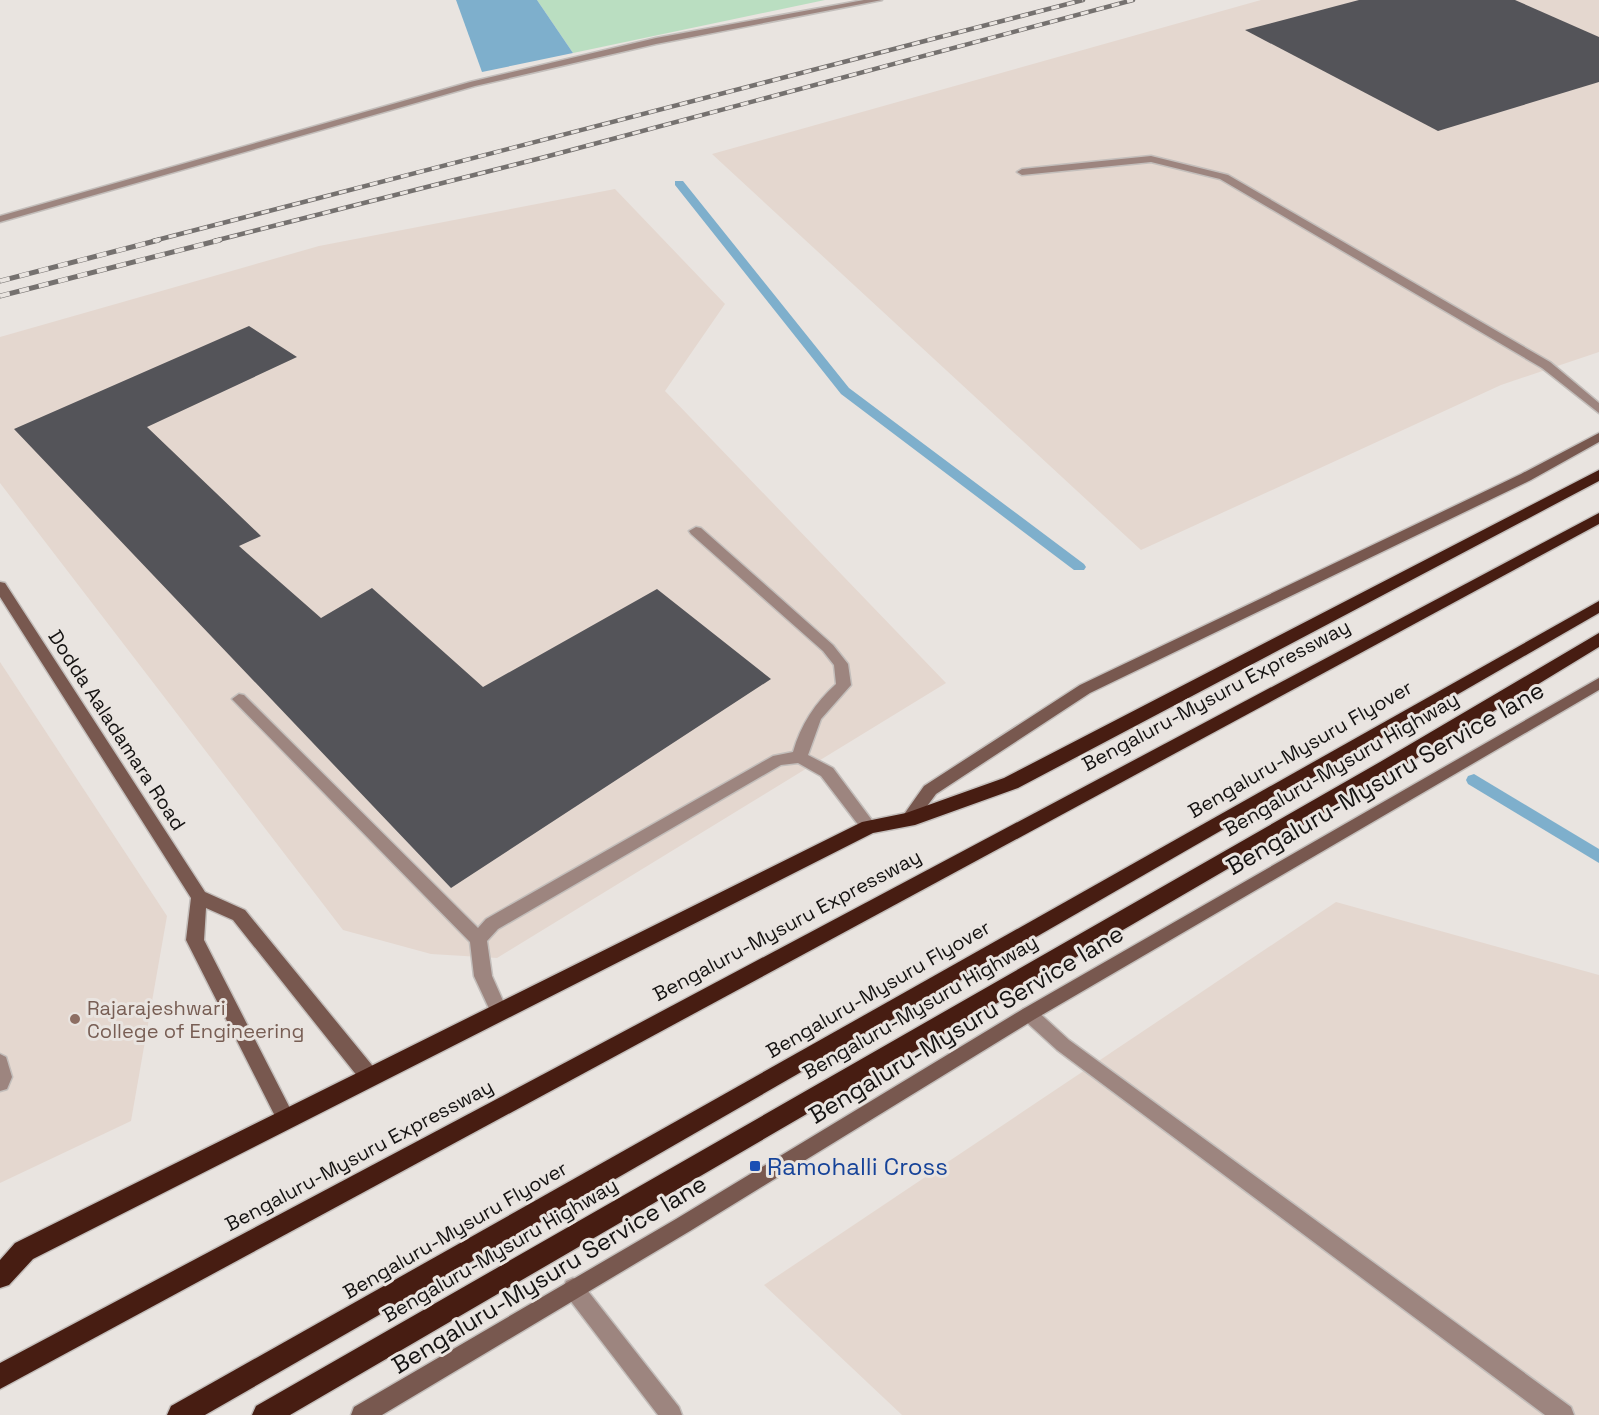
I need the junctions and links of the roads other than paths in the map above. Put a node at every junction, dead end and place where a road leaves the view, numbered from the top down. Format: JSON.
{"nodes":[{"id":1,"x":878,"y":0,"type":"edge"},
{"id":2,"x":1022,"y":172,"type":"dead end"},
{"id":3,"x":0,"y":219,"type":"edge"},
{"id":4,"x":1599,"y":409,"type":"edge"},
{"id":5,"x":1599,"y":437,"type":"edge"},
{"id":6,"x":1599,"y":475,"type":"edge"},
{"id":7,"x":1599,"y":518,"type":"edge"},
{"id":8,"x":696,"y":531,"type":"dead end"},
{"id":9,"x":0,"y":586,"type":"edge"},
{"id":10,"x":1599,"y":606,"type":"edge"},
{"id":11,"x":1599,"y":639,"type":"edge"},
{"id":12,"x":1599,"y":683,"type":"edge"},
{"id":13,"x":239,"y":699,"type":"dead end"},
{"id":14,"x":800,"y":757,"type":"junction"},
{"id":15,"x":908,"y":820,"type":"junction"},
{"id":16,"x":869,"y":827,"type":"junction"},
{"id":17,"x":199,"y":897,"type":"junction"},
{"id":18,"x":478,"y":939,"type":"junction"},
{"id":19,"x":499,"y":1012,"type":"junction"},
{"id":20,"x":1029,"y":1014,"type":"junction"},
{"id":21,"x":0,"y":1062,"type":"edge"},
{"id":22,"x":369,"y":1076,"type":"junction"},
{"id":23,"x":0,"y":1083,"type":"edge"},
{"id":24,"x":286,"y":1118,"type":"junction"},
{"id":25,"x":24,"y":1251,"type":"junction"},
{"id":26,"x":0,"y":1259,"type":"edge"},
{"id":27,"x":0,"y":1277,"type":"edge"},
{"id":28,"x":573,"y":1288,"type":"junction"},
{"id":29,"x":0,"y":1377,"type":"edge"},
{"id":30,"x":180,"y":1415,"type":"edge"},
{"id":31,"x":265,"y":1415,"type":"edge"},
{"id":32,"x":362,"y":1415,"type":"edge"},
{"id":33,"x":671,"y":1415,"type":"edge"},
{"id":34,"x":1563,"y":1415,"type":"edge"}],
"edges":[{"from":1,"to":3,"type":"street"},
{"from":2,"to":4,"type":"street"},
{"from":5,"to":15,"type":"street","name":"Bengaluru-Mysuru Expressway"},
{"from":6,"to":15,"type":"highway","name":"Bengaluru-Mysuru Expressway"},
{"from":7,"to":29,"type":"highway","name":"Bengaluru-Mysuru Expressway"},
{"from":8,"to":14,"type":"street"},
{"from":9,"to":17,"type":"street","name":"Dodda Aaladamara Road"},
{"from":10,"to":30,"type":"highway","name":"Bengaluru-Mysuru Flyover"},
{"from":11,"to":31,"type":"highway","name":"Bengaluru-Mysuru Highway"},
{"from":12,"to":20,"type":"street","name":"Bengaluru-Mysuru Service lane"},
{"from":13,"to":18,"type":"street"},
{"from":14,"to":16,"type":"street"},
{"from":14,"to":18,"type":"street"},
{"from":15,"to":16,"type":"highway","name":"Bengaluru-Mysuru Expressway"},
{"from":16,"to":19,"type":"highway","name":"Bengaluru-Mysuru Expressway"},
{"from":17,"to":22,"type":"street"},
{"from":17,"to":24,"type":"street"},
{"from":18,"to":19,"type":"street"},
{"from":19,"to":22,"type":"highway","name":"Bengaluru-Mysuru Expressway"},
{"from":20,"to":28,"type":"street","name":"Bengaluru-Mysuru Service lane"},
{"from":20,"to":34,"type":"street"},
{"from":21,"to":23,"type":"street"},
{"from":22,"to":24,"type":"highway","name":"Bengaluru-Mysuru Expressway"},
{"from":24,"to":25,"type":"highway","name":"Bengaluru-Mysuru Expressway"},
{"from":25,"to":26,"type":"street","name":"Bengaluru-Mysuru Expressway"},
{"from":25,"to":27,"type":"highway","name":"Bengaluru-Mysuru Expressway"},
{"from":28,"to":32,"type":"street","name":"Bengaluru-Mysuru Service lane"},
{"from":28,"to":33,"type":"street"}]}
